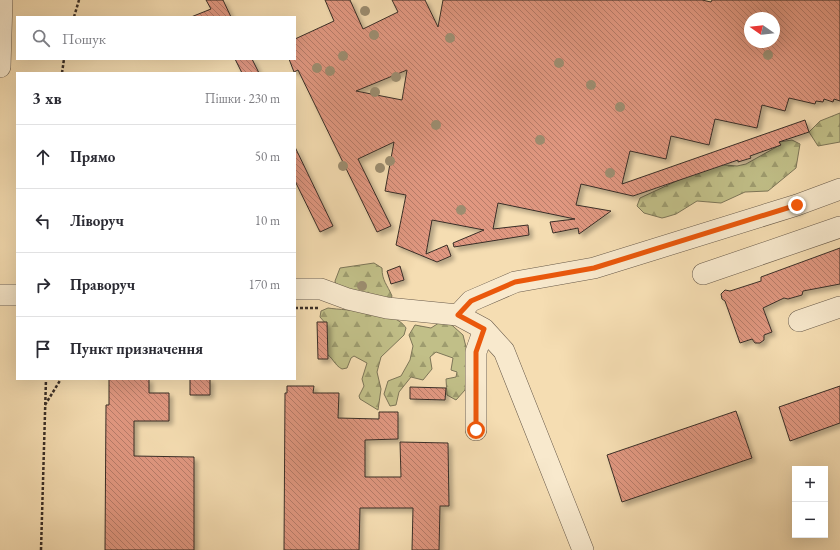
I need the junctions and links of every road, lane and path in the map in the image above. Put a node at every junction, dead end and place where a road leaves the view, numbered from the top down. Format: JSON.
{"nodes":[{"id":1,"x":2,"y":0,"type":"edge"},
{"id":2,"x":79,"y":0,"type":"edge"},
{"id":3,"x":74,"y":16,"type":"edge"},
{"id":4,"x":64,"y":60,"type":"edge"},
{"id":5,"x":0,"y":67,"type":"edge"},
{"id":6,"x":62,"y":72,"type":"edge"},
{"id":7,"x":840,"y":189,"type":"edge"},
{"id":8,"x":840,"y":227,"type":"edge"},
{"id":9,"x":703,"y":274,"type":"dead end"},
{"id":10,"x":296,"y":290,"type":"edge"},
{"id":11,"x":0,"y":295,"type":"edge"},
{"id":12,"x":16,"y":295,"type":"edge"},
{"id":13,"x":840,"y":307,"type":"edge"},
{"id":14,"x":458,"y":315,"type":"junction"},
{"id":15,"x":799,"y":321,"type":"dead end"},
{"id":16,"x":484,"y":329,"type":"junction"},
{"id":17,"x":46,"y":380,"type":"edge"},
{"id":18,"x":60,"y":380,"type":"edge"},
{"id":19,"x":45,"y":405,"type":"junction"},
{"id":20,"x":476,"y":430,"type":"dead end"},
{"id":21,"x":41,"y":550,"type":"edge"},
{"id":22,"x":583,"y":550,"type":"edge"}],
"edges":[{"from":1,"to":5,"type":"street"},
{"from":2,"to":3,"type":"path"},
{"from":4,"to":6,"type":"path"},
{"from":7,"to":14,"type":"street"},
{"from":8,"to":9,"type":"street"},
{"from":10,"to":14,"type":"street"},
{"from":11,"to":12,"type":"street"},
{"from":13,"to":15,"type":"street"},
{"from":14,"to":16,"type":"street"},
{"from":16,"to":20,"type":"street"},
{"from":16,"to":22,"type":"street"},
{"from":17,"to":19,"type":"path"},
{"from":18,"to":19,"type":"path"},
{"from":19,"to":21,"type":"path"}]}
